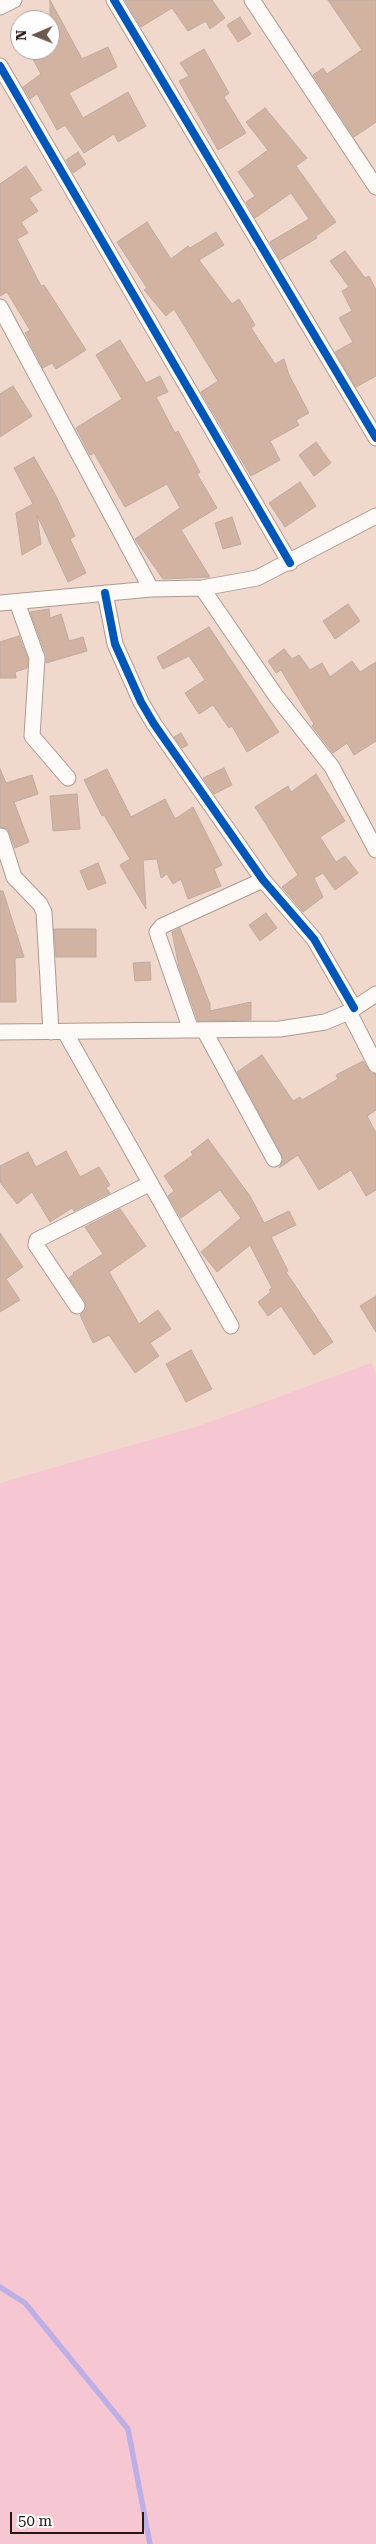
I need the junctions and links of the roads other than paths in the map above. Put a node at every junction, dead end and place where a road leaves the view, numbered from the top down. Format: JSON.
{"nodes":[{"id":1,"x":14,"y":0,"type":"edge"},
{"id":2,"x":114,"y":0,"type":"edge"},
{"id":3,"x":252,"y":0,"type":"edge"},
{"id":4,"x":0,"y":7,"type":"edge"},
{"id":5,"x":0,"y":66,"type":"edge"},
{"id":6,"x":376,"y":187,"type":"edge"},
{"id":7,"x":0,"y":306,"type":"edge"},
{"id":8,"x":376,"y":438,"type":"edge"},
{"id":9,"x":376,"y":516,"type":"edge"},
{"id":10,"x":290,"y":563,"type":"junction"},
{"id":11,"x":202,"y":588,"type":"junction"},
{"id":12,"x":151,"y":589,"type":"junction"},
{"id":13,"x":104,"y":593,"type":"junction"},
{"id":14,"x":17,"y":602,"type":"junction"},
{"id":15,"x":0,"y":603,"type":"edge"},
{"id":16,"x":68,"y":778,"type":"dead end"},
{"id":17,"x":1,"y":836,"type":"edge"},
{"id":18,"x":376,"y":850,"type":"edge"},
{"id":19,"x":263,"y":880,"type":"junction"},
{"id":20,"x":376,"y":994,"type":"edge"},
{"id":21,"x":352,"y":1010,"type":"junction"},
{"id":22,"x":198,"y":1030,"type":"junction"},
{"id":23,"x":0,"y":1032,"type":"edge"},
{"id":24,"x":58,"y":1032,"type":"junction"},
{"id":25,"x":376,"y":1064,"type":"edge"},
{"id":26,"x":274,"y":1159,"type":"dead end"},
{"id":27,"x":149,"y":1184,"type":"junction"},
{"id":28,"x":77,"y":1306,"type":"dead end"},
{"id":29,"x":230,"y":1326,"type":"dead end"}],
"edges":[{"from":1,"to":4,"type":"street"},
{"from":2,"to":8,"type":"street"},
{"from":3,"to":6,"type":"street"},
{"from":5,"to":10,"type":"street"},
{"from":7,"to":12,"type":"street"},
{"from":9,"to":10,"type":"street"},
{"from":10,"to":11,"type":"street"},
{"from":11,"to":12,"type":"street"},
{"from":11,"to":18,"type":"street"},
{"from":12,"to":13,"type":"street"},
{"from":13,"to":14,"type":"street"},
{"from":13,"to":19,"type":"street"},
{"from":14,"to":15,"type":"street"},
{"from":14,"to":16,"type":"street"},
{"from":17,"to":24,"type":"street"},
{"from":19,"to":21,"type":"street"},
{"from":19,"to":22,"type":"street"},
{"from":20,"to":21,"type":"street"},
{"from":21,"to":22,"type":"street"},
{"from":21,"to":25,"type":"street"},
{"from":22,"to":24,"type":"street"},
{"from":22,"to":26,"type":"street"},
{"from":23,"to":24,"type":"street"},
{"from":24,"to":27,"type":"street"},
{"from":27,"to":28,"type":"street"},
{"from":27,"to":29,"type":"street"}]}
